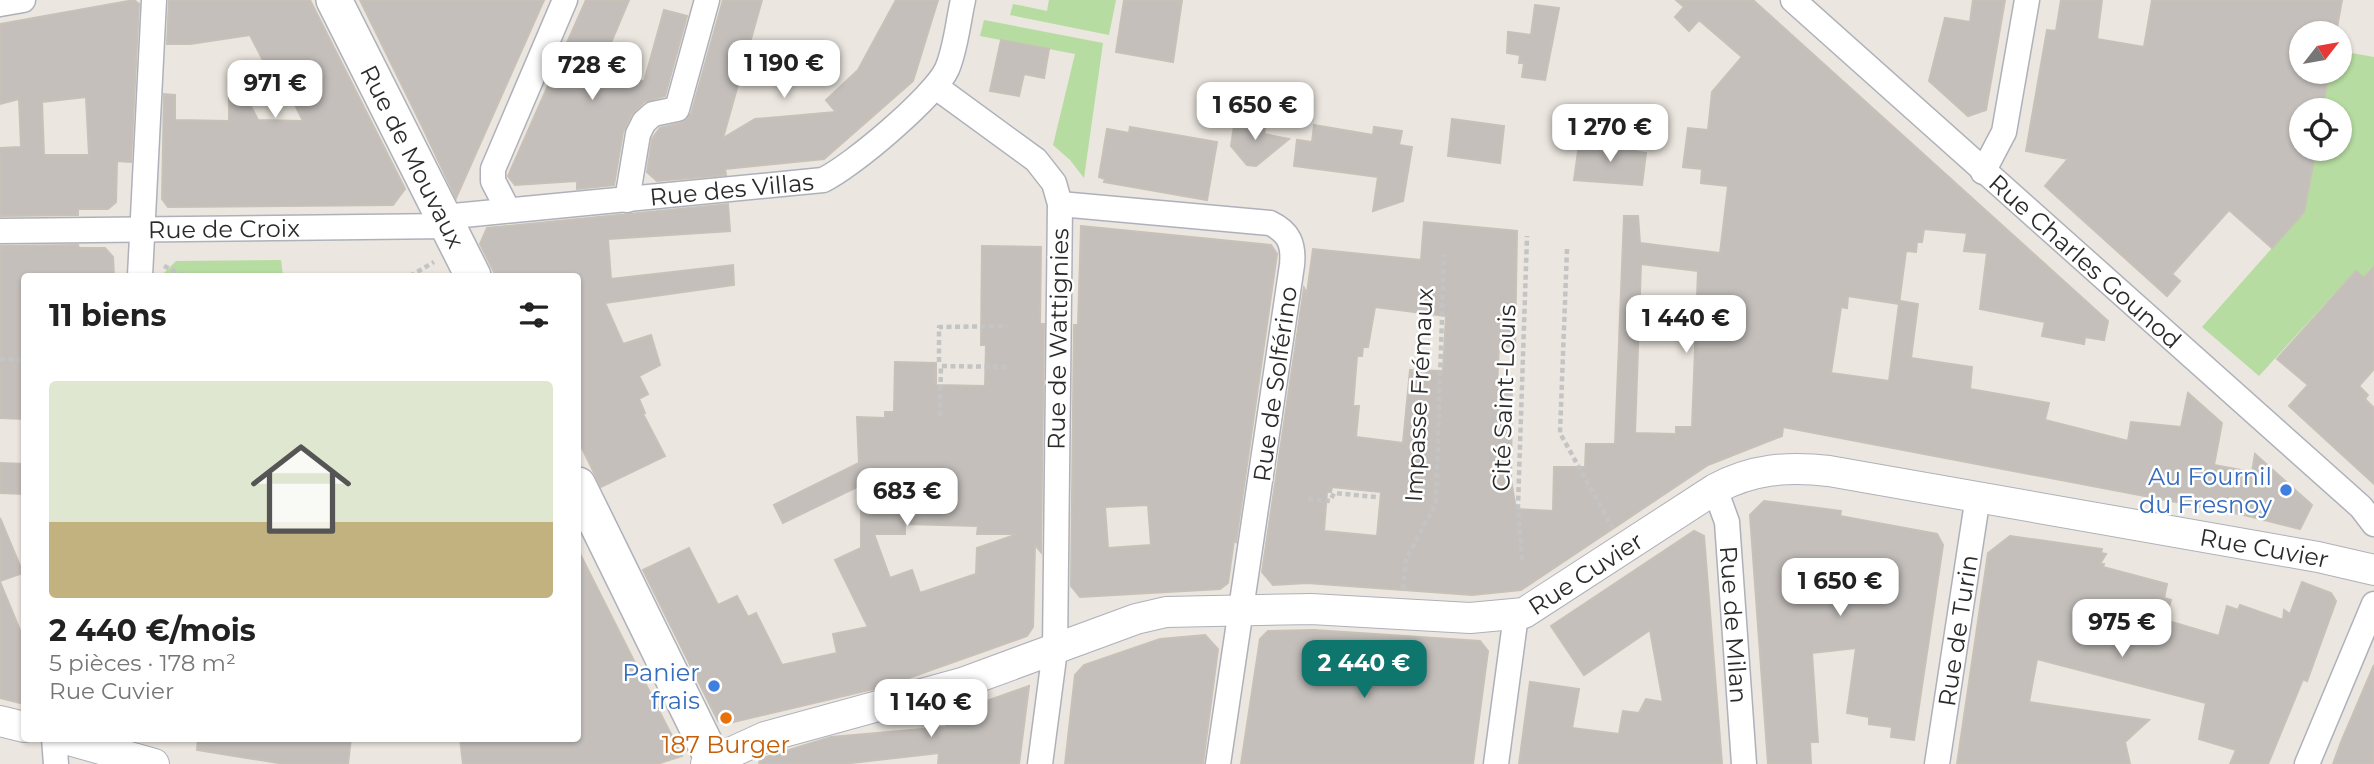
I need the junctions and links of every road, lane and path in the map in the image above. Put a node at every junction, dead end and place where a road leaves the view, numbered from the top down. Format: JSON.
{"nodes":[{"id":1,"x":23,"y":0,"type":"edge"},
{"id":2,"x":154,"y":0,"type":"edge"},
{"id":3,"x":334,"y":0,"type":"edge"},
{"id":4,"x":565,"y":0,"type":"edge"},
{"id":5,"x":707,"y":0,"type":"edge"},
{"id":6,"x":963,"y":0,"type":"edge"},
{"id":7,"x":1793,"y":0,"type":"edge"},
{"id":8,"x":2027,"y":0,"type":"edge"},
{"id":9,"x":0,"y":4,"type":"edge"},
{"id":10,"x":936,"y":87,"type":"junction"},
{"id":11,"x":1983,"y":172,"type":"junction"},
{"id":12,"x":626,"y":200,"type":"junction"},
{"id":13,"x":1060,"y":204,"type":"junction"},
{"id":14,"x":508,"y":210,"type":"junction"},
{"id":15,"x":446,"y":221,"type":"junction"},
{"id":16,"x":142,"y":229,"type":"junction"},
{"id":17,"x":0,"y":231,"type":"edge"},
{"id":18,"x":1527,"y":236,"type":"dead end"},
{"id":19,"x":1567,"y":249,"type":"dead end"},
{"id":20,"x":1444,"y":255,"type":"dead end"},
{"id":21,"x":139,"y":273,"type":"edge"},
{"id":22,"x":472,"y":273,"type":"edge"},
{"id":23,"x":1007,"y":326,"type":"dead end"},
{"id":24,"x":0,"y":359,"type":"edge"},
{"id":25,"x":21,"y":360,"type":"edge"},
{"id":26,"x":939,"y":362,"type":"dead end"},
{"id":27,"x":1009,"y":367,"type":"dead end"},
{"id":28,"x":940,"y":416,"type":"dead end"},
{"id":29,"x":1715,"y":489,"type":"junction"},
{"id":30,"x":581,"y":491,"type":"edge"},
{"id":31,"x":1978,"y":496,"type":"junction"},
{"id":32,"x":1376,"y":497,"type":"dead end"},
{"id":33,"x":1308,"y":499,"type":"dead end"},
{"id":34,"x":2374,"y":524,"type":"edge"},
{"id":35,"x":1625,"y":549,"type":"junction"},
{"id":36,"x":1522,"y":561,"type":"dead end"},
{"id":37,"x":2374,"y":570,"type":"edge"},
{"id":38,"x":2374,"y":604,"type":"edge"},
{"id":39,"x":1242,"y":611,"type":"junction"},
{"id":40,"x":1402,"y":614,"type":"junction"},
{"id":41,"x":1516,"y":615,"type":"junction"},
{"id":42,"x":1055,"y":650,"type":"junction"},
{"id":43,"x":0,"y":721,"type":"edge"},
{"id":44,"x":21,"y":726,"type":"edge"},
{"id":45,"x":54,"y":742,"type":"edge"},
{"id":46,"x":80,"y":742,"type":"edge"},
{"id":47,"x":126,"y":752,"type":"edge"},
{"id":48,"x":712,"y":763,"type":"edge"},
{"id":49,"x":56,"y":764,"type":"edge"},
{"id":50,"x":1040,"y":764,"type":"edge"},
{"id":51,"x":1218,"y":764,"type":"edge"},
{"id":52,"x":1496,"y":764,"type":"edge"},
{"id":53,"x":1744,"y":764,"type":"edge"},
{"id":54,"x":1937,"y":764,"type":"edge"},
{"id":55,"x":2307,"y":764,"type":"edge"}],
"edges":[{"from":1,"to":9,"type":"street"},
{"from":2,"to":16,"type":"street"},
{"from":3,"to":15,"type":"main road","name":"Rue de Mouvaux"},
{"from":4,"to":14,"type":"street"},
{"from":5,"to":12,"type":"street"},
{"from":6,"to":10,"type":"street","name":"Rue des Villas"},
{"from":7,"to":11,"type":"street","name":"Rue Charles Gounod"},
{"from":8,"to":11,"type":"street"},
{"from":10,"to":12,"type":"street","name":"Rue des Villas"},
{"from":10,"to":13,"type":"street","name":"Rue de Wattignies"},
{"from":11,"to":34,"type":"street","name":"Rue Charles Gounod"},
{"from":12,"to":14,"type":"street","name":"Rue des Villas"},
{"from":13,"to":39,"type":"street","name":"Rue de Solférino"},
{"from":13,"to":42,"type":"street","name":"Rue de Wattignies"},
{"from":14,"to":15,"type":"street","name":"Rue des Villas"},
{"from":15,"to":16,"type":"street","name":"Rue de Croix"},
{"from":15,"to":22,"type":"main road","name":"Rue de Mouvaux"},
{"from":16,"to":17,"type":"street","name":"Rue de Croix"},
{"from":16,"to":21,"type":"street"},
{"from":18,"to":36,"type":"path","name":"Cité Saint-Louis"},
{"from":19,"to":35,"type":"path"},
{"from":20,"to":40,"type":"path","name":"Impasse Frémaux"},
{"from":23,"to":26,"type":"path"},
{"from":24,"to":25,"type":"path"},
{"from":27,"to":28,"type":"path"},
{"from":29,"to":31,"type":"street","name":"Rue Cuvier"},
{"from":29,"to":35,"type":"street","name":"Rue Cuvier"},
{"from":29,"to":53,"type":"street","name":"Rue de Milan"},
{"from":30,"to":48,"type":"main road"},
{"from":31,"to":37,"type":"street","name":"Rue Cuvier"},
{"from":31,"to":54,"type":"street","name":"Rue de Turin"},
{"from":32,"to":33,"type":"path"},
{"from":35,"to":41,"type":"street","name":"Rue Cuvier"},
{"from":38,"to":55,"type":"street"},
{"from":39,"to":40,"type":"street","name":"Rue Cuvier"},
{"from":39,"to":42,"type":"street","name":"Rue Cuvier"},
{"from":39,"to":51,"type":"street","name":"Rue de Solférino"},
{"from":40,"to":41,"type":"street","name":"Rue Cuvier"},
{"from":41,"to":52,"type":"street"},
{"from":42,"to":48,"type":"street","name":"Rue Cuvier"},
{"from":42,"to":50,"type":"street","name":"Rue de Wattignies"},
{"from":43,"to":44,"type":"street"},
{"from":45,"to":49,"type":"street"},
{"from":46,"to":47,"type":"street"}]}
